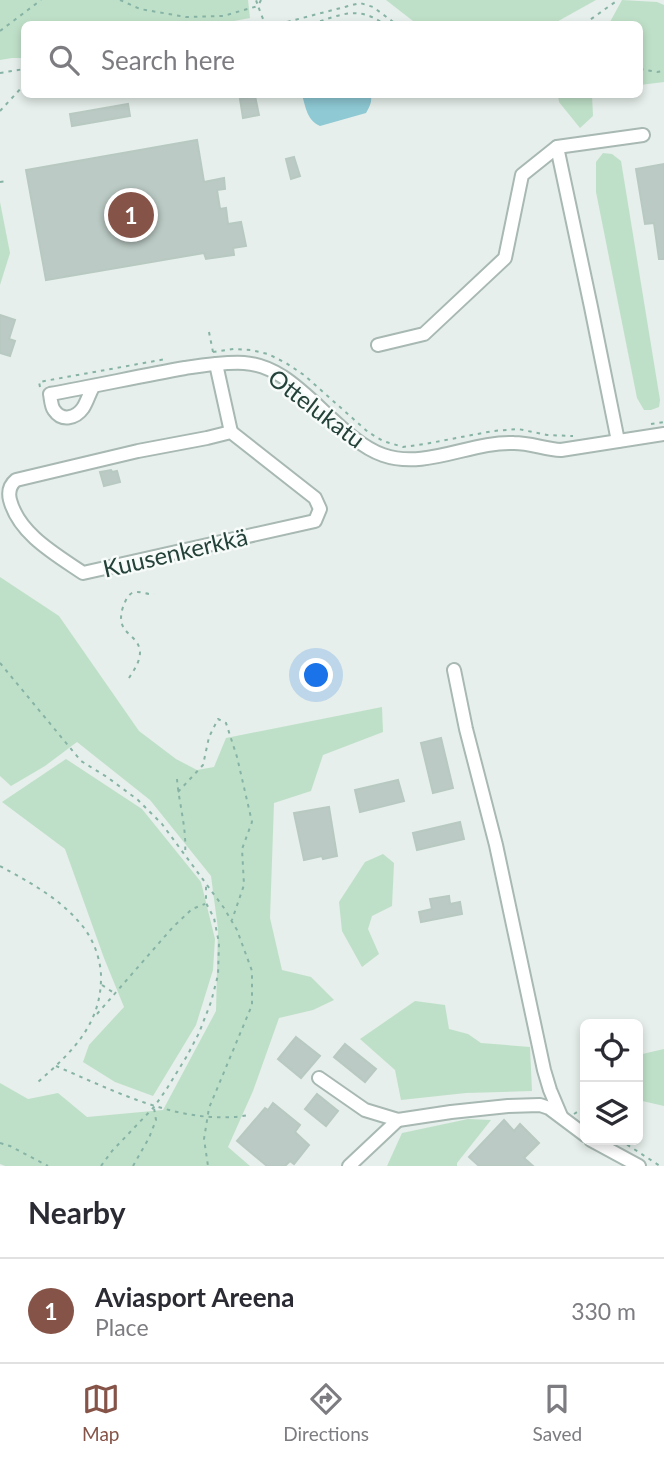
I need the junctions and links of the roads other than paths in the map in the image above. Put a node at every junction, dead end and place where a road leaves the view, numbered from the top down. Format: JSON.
{"nodes":[{"id":1,"x":643,"y":135,"type":"dead end"},
{"id":2,"x":557,"y":147,"type":"junction"},
{"id":3,"x":378,"y":345,"type":"dead end"},
{"id":4,"x":215,"y":358,"type":"junction"},
{"id":5,"x":93,"y":387,"type":"dead end"},
{"id":6,"x":231,"y":432,"type":"junction"},
{"id":7,"x":664,"y":434,"type":"edge"},
{"id":8,"x":618,"y":441,"type":"junction"},
{"id":9,"x":454,"y":670,"type":"dead end"},
{"id":10,"x":319,"y":1078,"type":"dead end"},
{"id":11,"x":561,"y":1116,"type":"junction"},
{"id":12,"x":398,"y":1119,"type":"junction"},
{"id":13,"x":580,"y":1131,"type":"edge"},
{"id":14,"x":600,"y":1145,"type":"edge"},
{"id":15,"x":348,"y":1166,"type":"edge"},
{"id":16,"x":639,"y":1166,"type":"edge"}],
"edges":[{"from":1,"to":2,"type":"street"},
{"from":2,"to":3,"type":"street"},
{"from":2,"to":8,"type":"street"},
{"from":4,"to":5,"type":"street","name":"Ottelukatu"},
{"from":4,"to":6,"type":"street"},
{"from":4,"to":8,"type":"street","name":"Ottelukatu"},
{"from":6,"to":6,"type":"street","name":"Kuusenkerkkä"},
{"from":7,"to":8,"type":"street","name":"Ottelukatu"},
{"from":9,"to":11,"type":"street"},
{"from":10,"to":12,"type":"street"},
{"from":11,"to":12,"type":"street"},
{"from":11,"to":13,"type":"street"},
{"from":12,"to":15,"type":"street"},
{"from":14,"to":16,"type":"street"}]}
